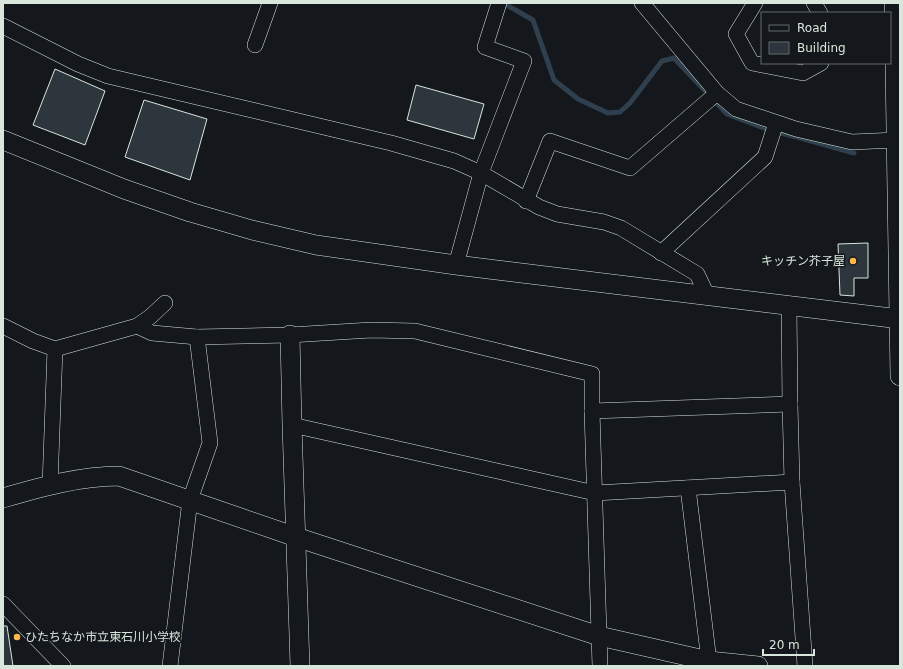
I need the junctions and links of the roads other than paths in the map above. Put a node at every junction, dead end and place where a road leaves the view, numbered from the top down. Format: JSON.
{"nodes":[{"id":1,"x":270,"y":3,"type":"edge"},
{"id":2,"x":642,"y":3,"type":"edge"},
{"id":3,"x":755,"y":3,"type":"edge"},
{"id":4,"x":814,"y":3,"type":"edge"},
{"id":5,"x":894,"y":3,"type":"edge"},
{"id":6,"x":498,"y":8,"type":"edge"},
{"id":7,"x":819,"y":12,"type":"edge"},
{"id":8,"x":3,"y":26,"type":"edge"},
{"id":9,"x":896,"y":34,"type":"edge"},
{"id":10,"x":255,"y":45,"type":"dead end"},
{"id":11,"x":819,"y":64,"type":"edge"},
{"id":12,"x":716,"y":94,"type":"junction"},
{"id":13,"x":776,"y":123,"type":"junction"},
{"id":14,"x":3,"y":140,"type":"edge"},
{"id":15,"x":897,"y":140,"type":"junction"},
{"id":16,"x":481,"y":173,"type":"junction"},
{"id":17,"x":526,"y":201,"type":"junction"},
{"id":18,"x":661,"y":253,"type":"junction"},
{"id":19,"x":456,"y":265,"type":"junction"},
{"id":20,"x":707,"y":295,"type":"junction"},
{"id":21,"x":165,"y":303,"type":"dead end"},
{"id":22,"x":789,"y":305,"type":"junction"},
{"id":23,"x":900,"y":319,"type":"edge"},
{"id":24,"x":3,"y":326,"type":"edge"},
{"id":25,"x":137,"y":326,"type":"junction"},
{"id":26,"x":290,"y":335,"type":"junction"},
{"id":27,"x":197,"y":336,"type":"junction"},
{"id":28,"x":55,"y":349,"type":"junction"},
{"id":29,"x":900,"y":376,"type":"edge"},
{"id":30,"x":790,"y":404,"type":"junction"},
{"id":31,"x":592,"y":411,"type":"junction"},
{"id":32,"x":292,"y":425,"type":"junction"},
{"id":33,"x":792,"y":482,"type":"junction"},
{"id":34,"x":50,"y":485,"type":"junction"},
{"id":35,"x":688,"y":488,"type":"junction"},
{"id":36,"x":595,"y":493,"type":"junction"},
{"id":37,"x":3,"y":498,"type":"edge"},
{"id":38,"x":190,"y":500,"type":"junction"},
{"id":39,"x":296,"y":537,"type":"junction"},
{"id":40,"x":3,"y":604,"type":"edge"},
{"id":41,"x":599,"y":636,"type":"junction"},
{"id":42,"x":709,"y":661,"type":"junction"},
{"id":43,"x":63,"y":666,"type":"edge"},
{"id":44,"x":170,"y":666,"type":"edge"},
{"id":45,"x":300,"y":666,"type":"edge"},
{"id":46,"x":600,"y":666,"type":"edge"},
{"id":47,"x":758,"y":666,"type":"edge"},
{"id":48,"x":805,"y":666,"type":"edge"}],
"edges":[{"from":1,"to":10,"type":"street"},
{"from":2,"to":12,"type":"street"},
{"from":3,"to":11,"type":"street"},
{"from":4,"to":7,"type":"street"},
{"from":5,"to":9,"type":"street"},
{"from":6,"to":16,"type":"street"},
{"from":8,"to":16,"type":"street"},
{"from":9,"to":15,"type":"street"},
{"from":12,"to":13,"type":"street"},
{"from":12,"to":17,"type":"street"},
{"from":13,"to":15,"type":"street"},
{"from":13,"to":18,"type":"street"},
{"from":14,"to":19,"type":"street"},
{"from":15,"to":23,"type":"street"},
{"from":16,"to":17,"type":"street"},
{"from":16,"to":19,"type":"street"},
{"from":17,"to":18,"type":"street"},
{"from":18,"to":20,"type":"street"},
{"from":19,"to":20,"type":"street"},
{"from":20,"to":22,"type":"street"},
{"from":21,"to":25,"type":"street"},
{"from":22,"to":23,"type":"street"},
{"from":22,"to":30,"type":"street"},
{"from":23,"to":29,"type":"street"},
{"from":24,"to":28,"type":"street"},
{"from":25,"to":27,"type":"street"},
{"from":25,"to":28,"type":"street"},
{"from":26,"to":27,"type":"street"},
{"from":26,"to":31,"type":"street"},
{"from":26,"to":32,"type":"street"},
{"from":27,"to":38,"type":"street"},
{"from":28,"to":34,"type":"street"},
{"from":30,"to":31,"type":"street"},
{"from":30,"to":33,"type":"street"},
{"from":31,"to":36,"type":"street"},
{"from":32,"to":36,"type":"street"},
{"from":32,"to":39,"type":"street"},
{"from":33,"to":35,"type":"street"},
{"from":33,"to":48,"type":"street"},
{"from":34,"to":37,"type":"street"},
{"from":34,"to":38,"type":"street"},
{"from":35,"to":36,"type":"street"},
{"from":35,"to":42,"type":"street"},
{"from":36,"to":41,"type":"street"},
{"from":38,"to":39,"type":"street"},
{"from":38,"to":44,"type":"street"},
{"from":39,"to":41,"type":"street"},
{"from":39,"to":45,"type":"street"},
{"from":40,"to":43,"type":"street"},
{"from":41,"to":42,"type":"street"},
{"from":41,"to":46,"type":"street"},
{"from":42,"to":47,"type":"street"}]}
